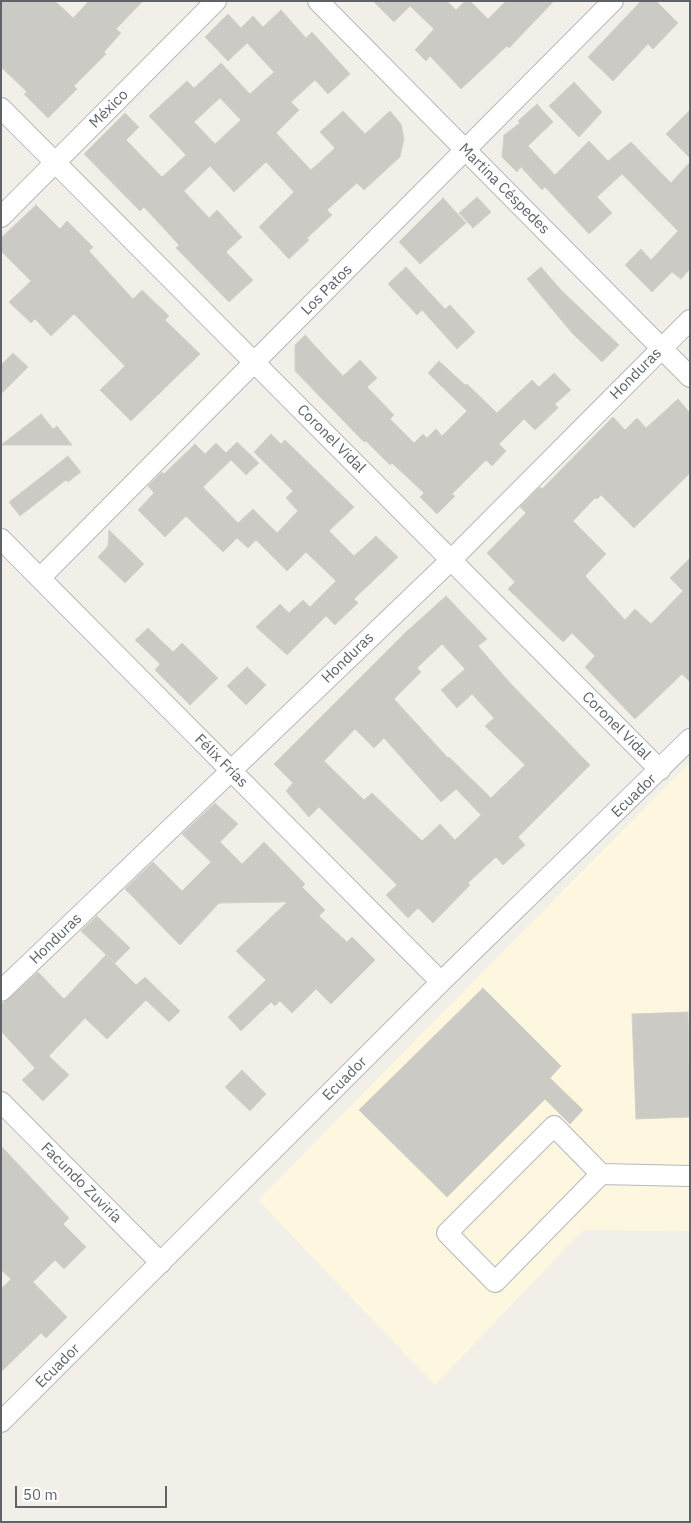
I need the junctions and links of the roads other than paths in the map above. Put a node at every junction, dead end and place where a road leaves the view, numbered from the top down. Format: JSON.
{"nodes":[{"id":1,"x":216,"y":1,"type":"edge"},
{"id":2,"x":318,"y":1,"type":"edge"},
{"id":3,"x":614,"y":1,"type":"edge"},
{"id":4,"x":1,"y":108,"type":"edge"},
{"id":5,"x":465,"y":150,"type":"junction"},
{"id":6,"x":56,"y":163,"type":"junction"},
{"id":7,"x":1,"y":217,"type":"edge"},
{"id":8,"x":690,"y":320,"type":"edge"},
{"id":9,"x":662,"y":349,"type":"junction"},
{"id":10,"x":254,"y":362,"type":"junction"},
{"id":11,"x":690,"y":377,"type":"edge"},
{"id":12,"x":1,"y":539,"type":"edge"},
{"id":13,"x":451,"y":560,"type":"junction"},
{"id":14,"x":40,"y":578,"type":"junction"},
{"id":15,"x":690,"y":739,"type":"edge"},
{"id":16,"x":660,"y":770,"type":"junction"},
{"id":17,"x":231,"y":771,"type":"junction"},
{"id":18,"x":441,"y":982,"type":"junction"},
{"id":19,"x":1,"y":991,"type":"edge"},
{"id":20,"x":1,"y":1102,"type":"edge"},
{"id":21,"x":601,"y":1174,"type":"junction"},
{"id":22,"x":690,"y":1176,"type":"edge"},
{"id":23,"x":162,"y":1263,"type":"junction"},
{"id":24,"x":1,"y":1422,"type":"edge"}],
"edges":[{"from":1,"to":6,"type":"street","name":"México"},
{"from":2,"to":5,"type":"street","name":"Martina Céspedes"},
{"from":3,"to":5,"type":"street","name":"Los Patos"},
{"from":4,"to":6,"type":"street","name":"Coronel Vidal"},
{"from":5,"to":9,"type":"street","name":"Martina Céspedes"},
{"from":5,"to":10,"type":"street","name":"Los Patos"},
{"from":6,"to":7,"type":"street","name":"México"},
{"from":6,"to":10,"type":"street","name":"Coronel Vidal"},
{"from":8,"to":9,"type":"street","name":"Honduras"},
{"from":9,"to":11,"type":"street","name":"Martina Céspedes"},
{"from":9,"to":13,"type":"street","name":"Honduras"},
{"from":10,"to":13,"type":"street","name":"Coronel Vidal"},
{"from":10,"to":14,"type":"street","name":"Los Patos"},
{"from":12,"to":14,"type":"street","name":"Félix Frías"},
{"from":13,"to":16,"type":"street","name":"Coronel Vidal"},
{"from":13,"to":17,"type":"street","name":"Honduras"},
{"from":14,"to":17,"type":"street","name":"Félix Frías"},
{"from":15,"to":16,"type":"street","name":"Ecuador"},
{"from":16,"to":18,"type":"street","name":"Ecuador"},
{"from":17,"to":18,"type":"street","name":"Félix Frías"},
{"from":17,"to":19,"type":"street","name":"Honduras"},
{"from":18,"to":23,"type":"street","name":"Ecuador"},
{"from":20,"to":23,"type":"street","name":"Facundo Zuviría"},
{"from":21,"to":21,"type":"street"},
{"from":21,"to":22,"type":"street"},
{"from":23,"to":24,"type":"street","name":"Ecuador"}]}
